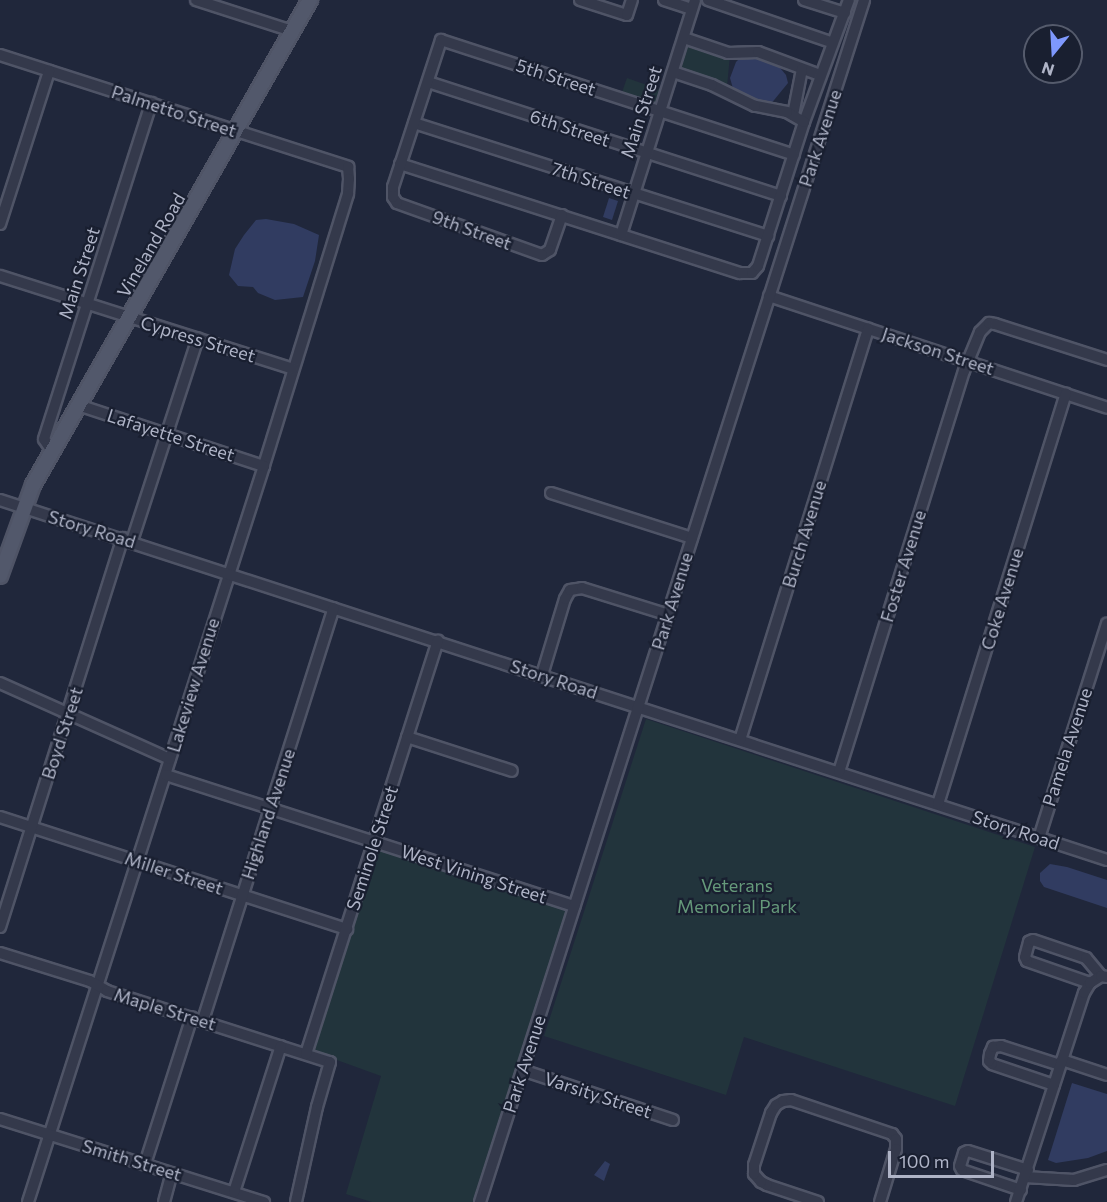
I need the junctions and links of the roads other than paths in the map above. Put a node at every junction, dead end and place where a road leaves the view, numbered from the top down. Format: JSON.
{"nodes":[{"id":1,"x":196,"y":0,"type":"edge"},
{"id":2,"x":310,"y":0,"type":"edge"},
{"id":3,"x":580,"y":0,"type":"edge"},
{"id":4,"x":632,"y":0,"type":"edge"},
{"id":5,"x":708,"y":0,"type":"edge"},
{"id":6,"x":804,"y":0,"type":"edge"},
{"id":7,"x":849,"y":0,"type":"edge"},
{"id":8,"x":864,"y":0,"type":"edge"},
{"id":9,"x":668,"y":1,"type":"edge"},
{"id":10,"x":694,"y":4,"type":"edge"},
{"id":11,"x":845,"y":13,"type":"junction"},
{"id":12,"x":292,"y":31,"type":"junction"},
{"id":13,"x":684,"y":38,"type":"junction"},
{"id":14,"x":831,"y":42,"type":"junction"},
{"id":15,"x":0,"y":55,"type":"edge"},
{"id":16,"x":802,"y":69,"type":"junction"},
{"id":17,"x":49,"y":71,"type":"junction"},
{"id":18,"x":673,"y":72,"type":"junction"},
{"id":19,"x":820,"y":75,"type":"junction"},
{"id":20,"x":428,"y":82,"type":"junction"},
{"id":21,"x":151,"y":103,"type":"junction"},
{"id":22,"x":661,"y":111,"type":"junction"},
{"id":23,"x":793,"y":115,"type":"junction"},
{"id":24,"x":804,"y":122,"type":"junction"},
{"id":25,"x":414,"y":123,"type":"junction"},
{"id":26,"x":236,"y":130,"type":"junction"},
{"id":27,"x":647,"y":153,"type":"junction"},
{"id":28,"x":794,"y":155,"type":"junction"},
{"id":29,"x":400,"y":164,"type":"junction"},
{"id":30,"x":348,"y":167,"type":"joint"},
{"id":31,"x":634,"y":194,"type":"junction"},
{"id":32,"x":781,"y":196,"type":"junction"},
{"id":33,"x":562,"y":215,"type":"junction"},
{"id":34,"x":0,"y":224,"type":"edge"},
{"id":35,"x":621,"y":235,"type":"junction"},
{"id":36,"x":768,"y":236,"type":"junction"},
{"id":37,"x":0,"y":276,"type":"edge"},
{"id":38,"x":769,"y":296,"type":"junction"},
{"id":39,"x":88,"y":304,"type":"junction"},
{"id":40,"x":130,"y":318,"type":"junction"},
{"id":41,"x":868,"y":328,"type":"junction"},
{"id":42,"x":198,"y":338,"type":"junction"},
{"id":43,"x":969,"y":360,"type":"junction"},
{"id":44,"x":1107,"y":360,"type":"edge"},
{"id":45,"x":293,"y":369,"type":"junction"},
{"id":46,"x":1066,"y":394,"type":"junction"},
{"id":47,"x":78,"y":405,"type":"junction"},
{"id":48,"x":1107,"y":408,"type":"edge"},
{"id":49,"x":166,"y":434,"type":"junction"},
{"id":50,"x":52,"y":451,"type":"junction"},
{"id":51,"x":264,"y":466,"type":"junction"},
{"id":52,"x":551,"y":493,"type":"dead end"},
{"id":53,"x":0,"y":500,"type":"edge"},
{"id":54,"x":23,"y":507,"type":"junction"},
{"id":55,"x":692,"y":538,"type":"junction"},
{"id":56,"x":128,"y":539,"type":"junction"},
{"id":57,"x":229,"y":572,"type":"junction"},
{"id":58,"x":0,"y":576,"type":"edge"},
{"id":59,"x":334,"y":608,"type":"junction"},
{"id":60,"x":669,"y":615,"type":"junction"},
{"id":61,"x":1107,"y":623,"type":"edge"},
{"id":62,"x":438,"y":641,"type":"junction"},
{"id":63,"x":542,"y":675,"type":"junction"},
{"id":64,"x":0,"y":683,"type":"edge"},
{"id":65,"x":639,"y":707,"type":"junction"},
{"id":66,"x":68,"y":713,"type":"junction"},
{"id":67,"x":407,"y":737,"type":"junction"},
{"id":68,"x":740,"y":740,"type":"junction"},
{"id":69,"x":170,"y":759,"type":"junction"},
{"id":70,"x":512,"y":771,"type":"dead end"},
{"id":71,"x":839,"y":772,"type":"junction"},
{"id":72,"x":166,"y":775,"type":"junction"},
{"id":73,"x":938,"y":804,"type":"junction"},
{"id":74,"x":270,"y":810,"type":"junction"},
{"id":75,"x":0,"y":818,"type":"edge"},
{"id":76,"x":31,"y":827,"type":"junction"},
{"id":77,"x":1039,"y":837,"type":"junction"},
{"id":78,"x":374,"y":842,"type":"junction"},
{"id":79,"x":1107,"y":860,"type":"edge"},
{"id":80,"x":138,"y":861,"type":"junction"},
{"id":81,"x":243,"y":895,"type":"junction"},
{"id":82,"x":575,"y":906,"type":"junction"},
{"id":83,"x":0,"y":927,"type":"edge"},
{"id":84,"x":347,"y":929,"type":"junction"},
{"id":85,"x":0,"y":953,"type":"edge"},
{"id":86,"x":1104,"y":977,"type":"edge"},
{"id":87,"x":1090,"y":983,"type":"junction"},
{"id":88,"x":98,"y":986,"type":"junction"},
{"id":89,"x":197,"y":1018,"type":"junction"},
{"id":90,"x":281,"y":1046,"type":"junction"},
{"id":91,"x":306,"y":1054,"type":"junction"},
{"id":92,"x":1061,"y":1063,"type":"junction"},
{"id":93,"x":522,"y":1070,"type":"junction"},
{"id":94,"x":1107,"y":1075,"type":"edge"},
{"id":95,"x":1054,"y":1085,"type":"junction"},
{"id":96,"x":0,"y":1119,"type":"edge"},
{"id":97,"x":673,"y":1120,"type":"dead end"},
{"id":98,"x":51,"y":1135,"type":"junction"},
{"id":99,"x":146,"y":1164,"type":"junction"},
{"id":100,"x":1107,"y":1170,"type":"edge"},
{"id":101,"x":172,"y":1173,"type":"junction"},
{"id":102,"x":1026,"y":1174,"type":"junction"},
{"id":103,"x":779,"y":1190,"type":"junction"},
{"id":104,"x":1020,"y":1190,"type":"junction"},
{"id":105,"x":234,"y":1192,"type":"junction"},
{"id":106,"x":28,"y":1202,"type":"edge"},
{"id":107,"x":164,"y":1202,"type":"edge"},
{"id":108,"x":264,"y":1202,"type":"edge"},
{"id":109,"x":296,"y":1202,"type":"edge"},
{"id":110,"x":480,"y":1202,"type":"edge"},
{"id":111,"x":776,"y":1202,"type":"edge"},
{"id":112,"x":818,"y":1202,"type":"edge"},
{"id":113,"x":880,"y":1202,"type":"edge"},
{"id":114,"x":1016,"y":1202,"type":"edge"}],
"edges":[{"from":1,"to":12,"type":"street"},
{"from":2,"to":12,"type":"main road","name":"Vineland Road"},
{"from":3,"to":4,"type":"street"},
{"from":5,"to":14,"type":"street"},
{"from":6,"to":11,"type":"street"},
{"from":7,"to":11,"type":"street"},
{"from":8,"to":38,"type":"street","name":"Park Avenue"},
{"from":9,"to":10,"type":"street"},
{"from":10,"to":13,"type":"street","name":"Main Street"},
{"from":11,"to":14,"type":"street"},
{"from":12,"to":26,"type":"main road","name":"Vineland Road"},
{"from":13,"to":16,"type":"street"},
{"from":13,"to":18,"type":"street","name":"Main Street"},
{"from":14,"to":19,"type":"street"},
{"from":15,"to":17,"type":"street","name":"Palmetto Street"},
{"from":16,"to":19,"type":"street"},
{"from":16,"to":23,"type":"street"},
{"from":17,"to":21,"type":"street","name":"Palmetto Street"},
{"from":17,"to":34,"type":"street"},
{"from":18,"to":22,"type":"street","name":"Main Street"},
{"from":18,"to":23,"type":"street"},
{"from":19,"to":24,"type":"street"},
{"from":20,"to":22,"type":"street","name":"5th Street"},
{"from":20,"to":25,"type":"street","name":"5th Street"},
{"from":20,"to":27,"type":"street","name":"6th Street"},
{"from":21,"to":26,"type":"street","name":"Palmetto Street"},
{"from":21,"to":39,"type":"street","name":"Main Street"},
{"from":22,"to":27,"type":"street","name":"Main Street"},
{"from":22,"to":28,"type":"street","name":"5th Street"},
{"from":23,"to":24,"type":"street"},
{"from":24,"to":28,"type":"street"},
{"from":25,"to":29,"type":"street","name":"5th Street"},
{"from":25,"to":31,"type":"street","name":"7th Street"},
{"from":26,"to":30,"type":"street","name":"Palmetto Street"},
{"from":26,"to":40,"type":"main road","name":"Vineland Road"},
{"from":27,"to":31,"type":"street","name":"Main Street"},
{"from":27,"to":32,"type":"street","name":"6th Street"},
{"from":28,"to":32,"type":"street"},
{"from":29,"to":33,"type":"street"},
{"from":29,"to":33,"type":"street","name":"9th Street"},
{"from":30,"to":45,"type":"street","name":"Lakeview Avenue"},
{"from":31,"to":35,"type":"street","name":"Main Street"},
{"from":31,"to":36,"type":"street","name":"7th Street"},
{"from":32,"to":36,"type":"street"},
{"from":33,"to":35,"type":"street"},
{"from":35,"to":36,"type":"street"},
{"from":37,"to":39,"type":"street","name":"Cypress Street"},
{"from":38,"to":41,"type":"street","name":"Jackson Street"},
{"from":38,"to":55,"type":"street","name":"Park Avenue"},
{"from":39,"to":40,"type":"street","name":"Cypress Street"},
{"from":39,"to":50,"type":"street","name":"Main Street"},
{"from":40,"to":42,"type":"street","name":"Cypress Street"},
{"from":40,"to":47,"type":"main road","name":"Vineland Road"},
{"from":41,"to":43,"type":"street","name":"Jackson Street"},
{"from":41,"to":68,"type":"street","name":"Burch Avenue"},
{"from":42,"to":45,"type":"street","name":"Cypress Street"},
{"from":42,"to":49,"type":"street","name":"Boyd Street"},
{"from":43,"to":44,"type":"street","name":"Foster Avenue"},
{"from":43,"to":46,"type":"street","name":"Jackson Street"},
{"from":43,"to":71,"type":"street","name":"Foster Avenue"},
{"from":45,"to":51,"type":"street","name":"Lakeview Avenue"},
{"from":46,"to":48,"type":"street","name":"Jackson Street"},
{"from":46,"to":73,"type":"street","name":"Coke Avenue"},
{"from":47,"to":49,"type":"street","name":"Lafayette Street"},
{"from":47,"to":50,"type":"main road","name":"Vineland Road"},
{"from":49,"to":51,"type":"street","name":"Lafayette Street"},
{"from":49,"to":56,"type":"street","name":"Boyd Street"},
{"from":50,"to":54,"type":"main road","name":"Vineland Road"},
{"from":51,"to":57,"type":"street","name":"Lakeview Avenue"},
{"from":52,"to":55,"type":"street"},
{"from":53,"to":54,"type":"street","name":"Story Road"},
{"from":54,"to":56,"type":"street","name":"Story Road"},
{"from":54,"to":58,"type":"main road"},
{"from":55,"to":60,"type":"street","name":"Park Avenue"},
{"from":56,"to":57,"type":"street","name":"Story Road"},
{"from":56,"to":66,"type":"street","name":"Boyd Street"},
{"from":57,"to":59,"type":"street","name":"Story Road"},
{"from":57,"to":69,"type":"street","name":"Lakeview Avenue"},
{"from":59,"to":62,"type":"street","name":"Story Road"},
{"from":59,"to":74,"type":"street","name":"Highland Avenue"},
{"from":60,"to":63,"type":"street"},
{"from":60,"to":65,"type":"street","name":"Park Avenue"},
{"from":61,"to":77,"type":"street","name":"Pamela Avenue"},
{"from":62,"to":63,"type":"street","name":"Story Road"},
{"from":62,"to":67,"type":"street","name":"Seminole Street"},
{"from":63,"to":65,"type":"street","name":"Story Road"},
{"from":64,"to":66,"type":"street"},
{"from":65,"to":68,"type":"street","name":"Story Road"},
{"from":65,"to":82,"type":"street","name":"Park Avenue"},
{"from":66,"to":69,"type":"street"},
{"from":66,"to":76,"type":"street","name":"Boyd Street"},
{"from":67,"to":70,"type":"street"},
{"from":67,"to":78,"type":"street","name":"Seminole Street"},
{"from":68,"to":71,"type":"street","name":"Story Road"},
{"from":69,"to":72,"type":"street","name":"Lakeview Avenue"},
{"from":71,"to":73,"type":"street","name":"Story Road"},
{"from":72,"to":74,"type":"street","name":"West Vining Street"},
{"from":72,"to":80,"type":"street","name":"Lakeview Avenue"},
{"from":73,"to":77,"type":"street","name":"Story Road"},
{"from":74,"to":78,"type":"street","name":"West Vining Street"},
{"from":74,"to":81,"type":"street","name":"Highland Avenue"},
{"from":75,"to":76,"type":"street","name":"Miller Street"},
{"from":76,"to":80,"type":"street","name":"Miller Street"},
{"from":76,"to":83,"type":"street","name":"Boyd Street"},
{"from":77,"to":79,"type":"street","name":"Story Road"},
{"from":78,"to":82,"type":"street","name":"West Vining Street"},
{"from":78,"to":84,"type":"street","name":"Seminole Street"},
{"from":80,"to":81,"type":"street","name":"Miller Street"},
{"from":80,"to":88,"type":"street","name":"Lakeview Avenue"},
{"from":81,"to":84,"type":"street","name":"Miller Street"},
{"from":81,"to":89,"type":"street","name":"Highland Avenue"},
{"from":82,"to":93,"type":"street","name":"Park Avenue"},
{"from":84,"to":91,"type":"street","name":"Seminole Street"},
{"from":85,"to":88,"type":"street","name":"Maple Street"},
{"from":86,"to":87,"type":"street"},
{"from":86,"to":87,"type":"street"},
{"from":87,"to":92,"type":"street"},
{"from":88,"to":89,"type":"street","name":"Maple Street"},
{"from":88,"to":98,"type":"street","name":"Lakeview Avenue"},
{"from":89,"to":90,"type":"street","name":"Maple Street"},
{"from":89,"to":99,"type":"street","name":"Highland Avenue"},
{"from":90,"to":91,"type":"street","name":"Maple Street"},
{"from":90,"to":105,"type":"street"},
{"from":91,"to":109,"type":"street","name":"Maple Street"},
{"from":92,"to":94,"type":"street"},
{"from":92,"to":95,"type":"street"},
{"from":92,"to":95,"type":"street"},
{"from":93,"to":97,"type":"street","name":"Varsity Street"},
{"from":93,"to":110,"type":"street","name":"Park Avenue"},
{"from":95,"to":102,"type":"street"},
{"from":96,"to":98,"type":"street","name":"Smith Street"},
{"from":98,"to":99,"type":"street","name":"Smith Street"},
{"from":98,"to":106,"type":"street","name":"Lakeview Avenue"},
{"from":99,"to":101,"type":"street","name":"Smith Street"},
{"from":100,"to":102,"type":"street"},
{"from":101,"to":105,"type":"street","name":"Smith Street"},
{"from":101,"to":107,"type":"street"},
{"from":102,"to":104,"type":"street"},
{"from":102,"to":104,"type":"street"},
{"from":103,"to":111,"type":"street"},
{"from":103,"to":112,"type":"street"},
{"from":103,"to":113,"type":"street"},
{"from":104,"to":114,"type":"street"},
{"from":105,"to":108,"type":"street","name":"Smith Street"}]}
